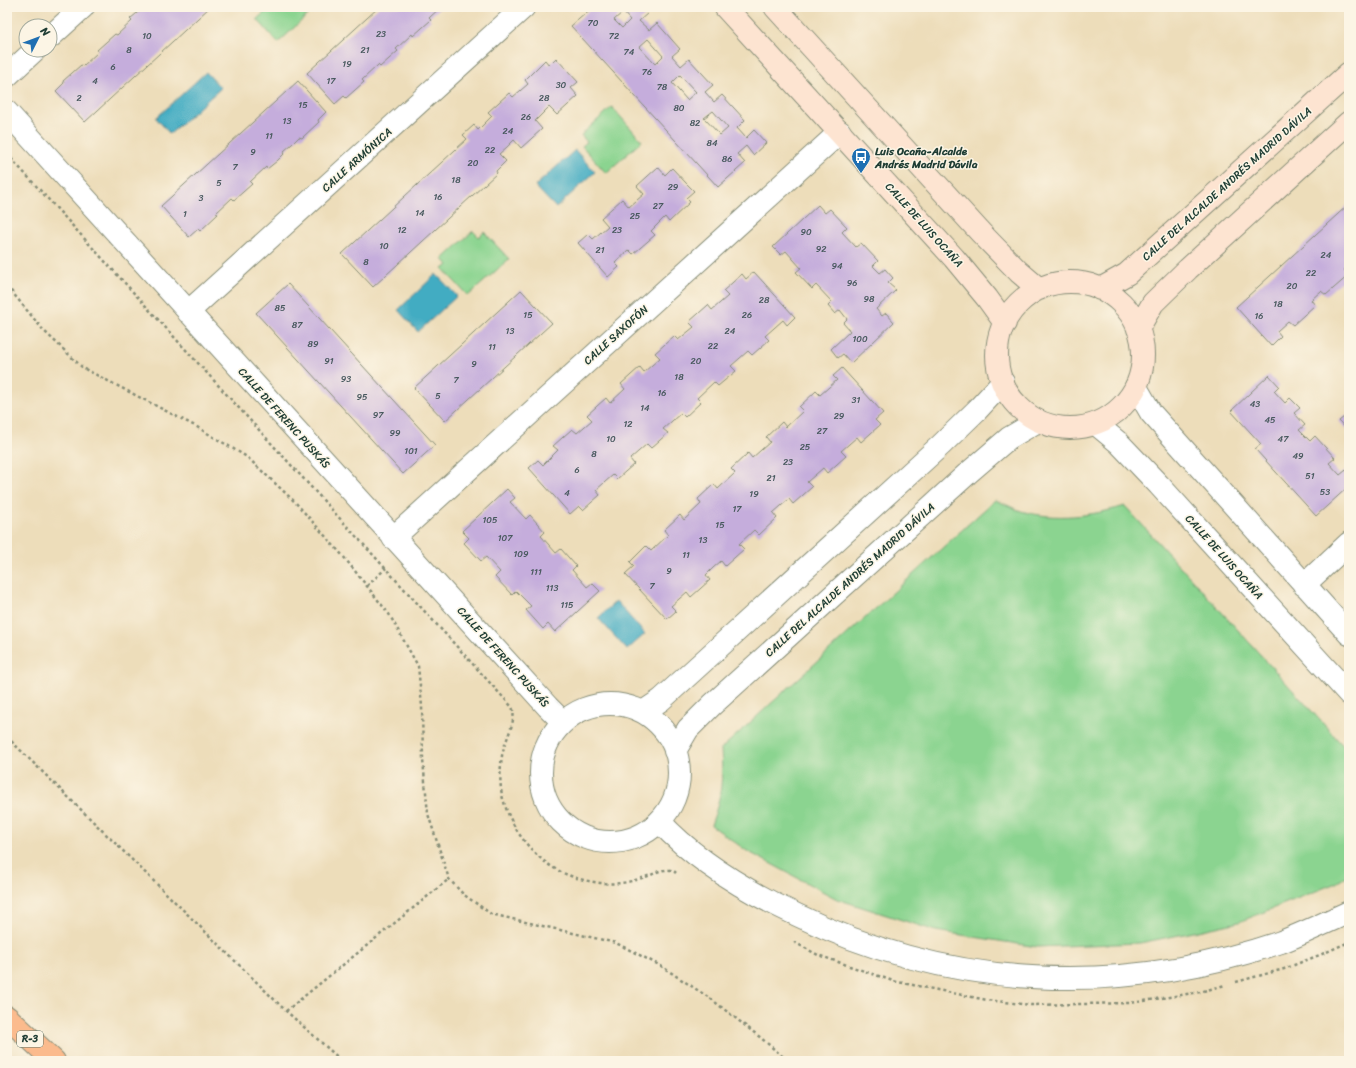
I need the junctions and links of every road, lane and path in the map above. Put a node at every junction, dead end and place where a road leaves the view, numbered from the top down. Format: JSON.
{"nodes":[{"id":1,"x":83,"y":7,"type":"edge"},
{"id":2,"x":524,"y":7,"type":"edge"},
{"id":3,"x":724,"y":7,"type":"edge"},
{"id":4,"x":775,"y":7,"type":"edge"},
{"id":5,"x":58,"y":30,"type":"edge"},
{"id":6,"x":27,"y":58,"type":"edge"},
{"id":7,"x":1349,"y":73,"type":"edge"},
{"id":8,"x":7,"y":76,"type":"edge"},
{"id":9,"x":7,"y":112,"type":"edge"},
{"id":10,"x":1349,"y":122,"type":"edge"},
{"id":11,"x":840,"y":132,"type":"junction"},
{"id":12,"x":7,"y":154,"type":"edge"},
{"id":13,"x":7,"y":286,"type":"edge"},
{"id":14,"x":1040,"y":289,"type":"junction"},
{"id":15,"x":1100,"y":289,"type":"junction"},
{"id":16,"x":188,"y":312,"type":"junction"},
{"id":17,"x":1004,"y":323,"type":"junction"},
{"id":18,"x":1138,"y":329,"type":"junction"},
{"id":19,"x":1003,"y":382,"type":"junction"},
{"id":20,"x":1136,"y":387,"type":"junction"},
{"id":21,"x":1038,"y":421,"type":"junction"},
{"id":22,"x":1096,"y":424,"type":"junction"},
{"id":23,"x":393,"y":538,"type":"junction"},
{"id":24,"x":1349,"y":543,"type":"edge"},
{"id":25,"x":391,"y":564,"type":"dead end"},
{"id":26,"x":386,"y":568,"type":"junction"},
{"id":27,"x":1304,"y":585,"type":"junction"},
{"id":28,"x":367,"y":586,"type":"junction"},
{"id":29,"x":1349,"y":634,"type":"edge"},
{"id":30,"x":1349,"y":694,"type":"edge"},
{"id":31,"x":643,"y":712,"type":"junction"},
{"id":32,"x":563,"y":722,"type":"junction"},
{"id":33,"x":7,"y":738,"type":"edge"},
{"id":34,"x":675,"y":751,"type":"junction"},
{"id":35,"x":660,"y":822,"type":"junction"},
{"id":36,"x":681,"y":876,"type":"dead end"},
{"id":37,"x":449,"y":879,"type":"junction"},
{"id":38,"x":1349,"y":912,"type":"edge"},
{"id":39,"x":790,"y":940,"type":"dead end"},
{"id":40,"x":1349,"y":942,"type":"edge"},
{"id":41,"x":286,"y":1011,"type":"junction"},
{"id":42,"x":7,"y":1017,"type":"edge"},
{"id":43,"x":54,"y":1061,"type":"edge"},
{"id":44,"x":342,"y":1061,"type":"edge"},
{"id":45,"x":788,"y":1061,"type":"edge"}],
"edges":[{"from":1,"to":5,"type":"street"},
{"from":2,"to":16,"type":"street","name":"CALLE ARMÓNICA"},
{"from":3,"to":11,"type":"main road","name":"CALLE DE LUIS OCAÑA"},
{"from":4,"to":14,"type":"main road"},
{"from":6,"to":8,"type":"street"},
{"from":7,"to":15,"type":"main road","name":"CALLE DEL ALCALDE ANDRÉS MADRID DÁVILA"},
{"from":9,"to":16,"type":"street","name":"CALLE DE FERENC PUSKÁS"},
{"from":10,"to":18,"type":"main road"},
{"from":11,"to":17,"type":"main road","name":"CALLE DE LUIS OCAÑA"},
{"from":11,"to":23,"type":"street","name":"CALLE SAXOFÓN"},
{"from":12,"to":26,"type":"path"},
{"from":13,"to":28,"type":"path"},
{"from":14,"to":15,"type":"main road"},
{"from":14,"to":17,"type":"main road"},
{"from":15,"to":18,"type":"main road"},
{"from":16,"to":23,"type":"street","name":"CALLE DE FERENC PUSKÁS"},
{"from":17,"to":19,"type":"main road"},
{"from":18,"to":20,"type":"main road"},
{"from":19,"to":21,"type":"main road"},
{"from":19,"to":31,"type":"street"},
{"from":20,"to":22,"type":"main road"},
{"from":20,"to":27,"type":"street"},
{"from":21,"to":22,"type":"main road"},
{"from":21,"to":34,"type":"street","name":"CALLE DEL ALCALDE ANDRÉS MADRID DÁVILA"},
{"from":22,"to":30,"type":"street","name":"CALLE DE LUIS OCAÑA"},
{"from":23,"to":32,"type":"street","name":"CALLE DE FERENC PUSKÁS"},
{"from":24,"to":27,"type":"street"},
{"from":25,"to":26,"type":"path"},
{"from":26,"to":28,"type":"path"},
{"from":26,"to":36,"type":"path"},
{"from":27,"to":29,"type":"street"},
{"from":28,"to":37,"type":"path"},
{"from":31,"to":32,"type":"street"},
{"from":31,"to":34,"type":"street"},
{"from":32,"to":35,"type":"street"},
{"from":33,"to":41,"type":"path"},
{"from":34,"to":35,"type":"street"},
{"from":35,"to":38,"type":"street"},
{"from":37,"to":41,"type":"path"},
{"from":37,"to":45,"type":"path"},
{"from":39,"to":40,"type":"path"},
{"from":41,"to":44,"type":"path"},
{"from":42,"to":43,"type":"highway","number":"R-3"}]}
